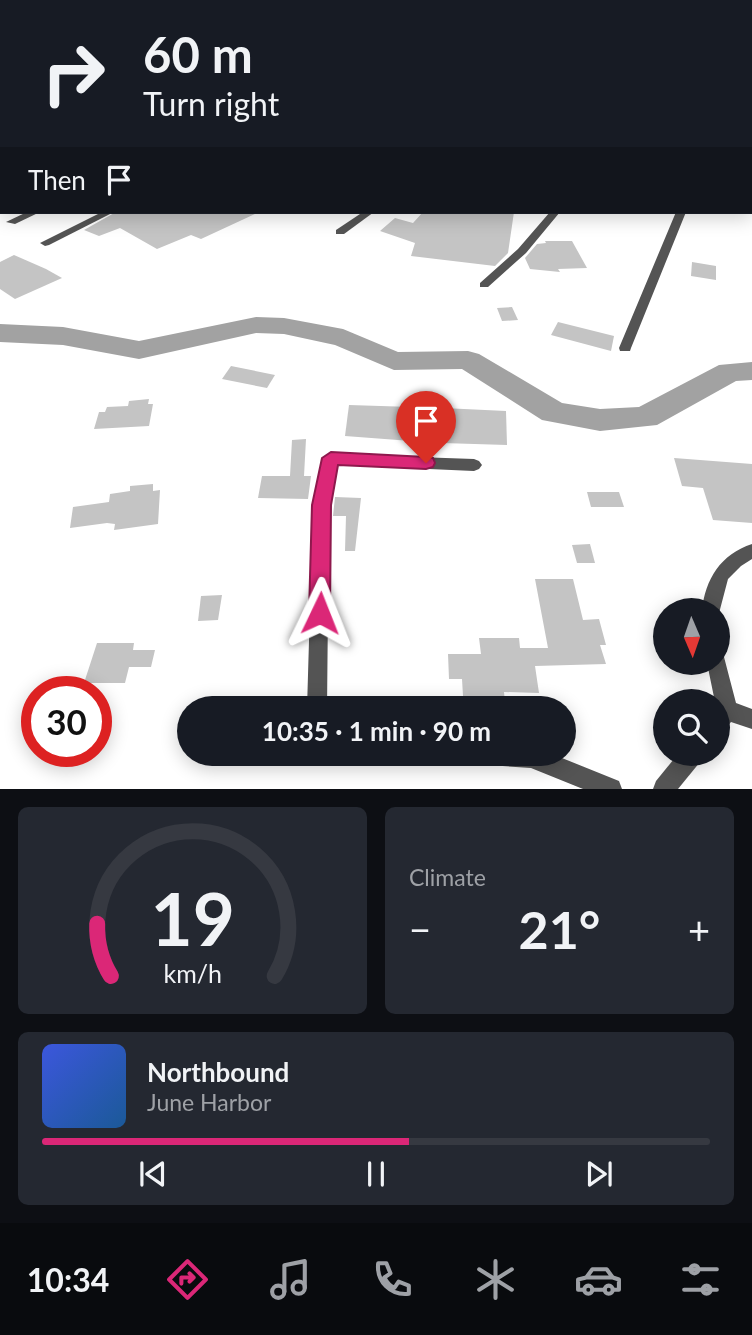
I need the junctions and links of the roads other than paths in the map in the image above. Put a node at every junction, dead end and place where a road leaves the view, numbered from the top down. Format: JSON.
{"nodes":[{"id":1,"x":30,"y":214,"type":"edge"},
{"id":2,"x":105,"y":214,"type":"edge"},
{"id":3,"x":366,"y":214,"type":"edge"},
{"id":4,"x":553,"y":214,"type":"edge"},
{"id":5,"x":680,"y":214,"type":"edge"},
{"id":6,"x":11,"y":222,"type":"dead end"},
{"id":7,"x":340,"y":232,"type":"dead end"},
{"id":8,"x":45,"y":243,"type":"dead end"},
{"id":9,"x":484,"y":285,"type":"dead end"},
{"id":10,"x":625,"y":348,"type":"dead end"},
{"id":11,"x":474,"y":465,"type":"dead end"},
{"id":12,"x":752,"y":551,"type":"edge"},
{"id":13,"x":712,"y":598,"type":"edge"},
{"id":14,"x":317,"y":696,"type":"edge"},
{"id":15,"x":730,"y":717,"type":"edge"},
{"id":16,"x":752,"y":719,"type":"edge"},
{"id":17,"x":554,"y":766,"type":"edge"},
{"id":18,"x":682,"y":766,"type":"edge"},
{"id":19,"x":611,"y":789,"type":"edge"},
{"id":20,"x":664,"y":789,"type":"edge"}],
"edges":[{"from":1,"to":6,"type":"street"},
{"from":2,"to":8,"type":"street"},
{"from":3,"to":7,"type":"street"},
{"from":4,"to":9,"type":"street"},
{"from":5,"to":10,"type":"street"},
{"from":11,"to":14,"type":"street"},
{"from":12,"to":13,"type":"street"},
{"from":15,"to":16,"type":"street"},
{"from":17,"to":19,"type":"street"},
{"from":18,"to":20,"type":"street"}]}
